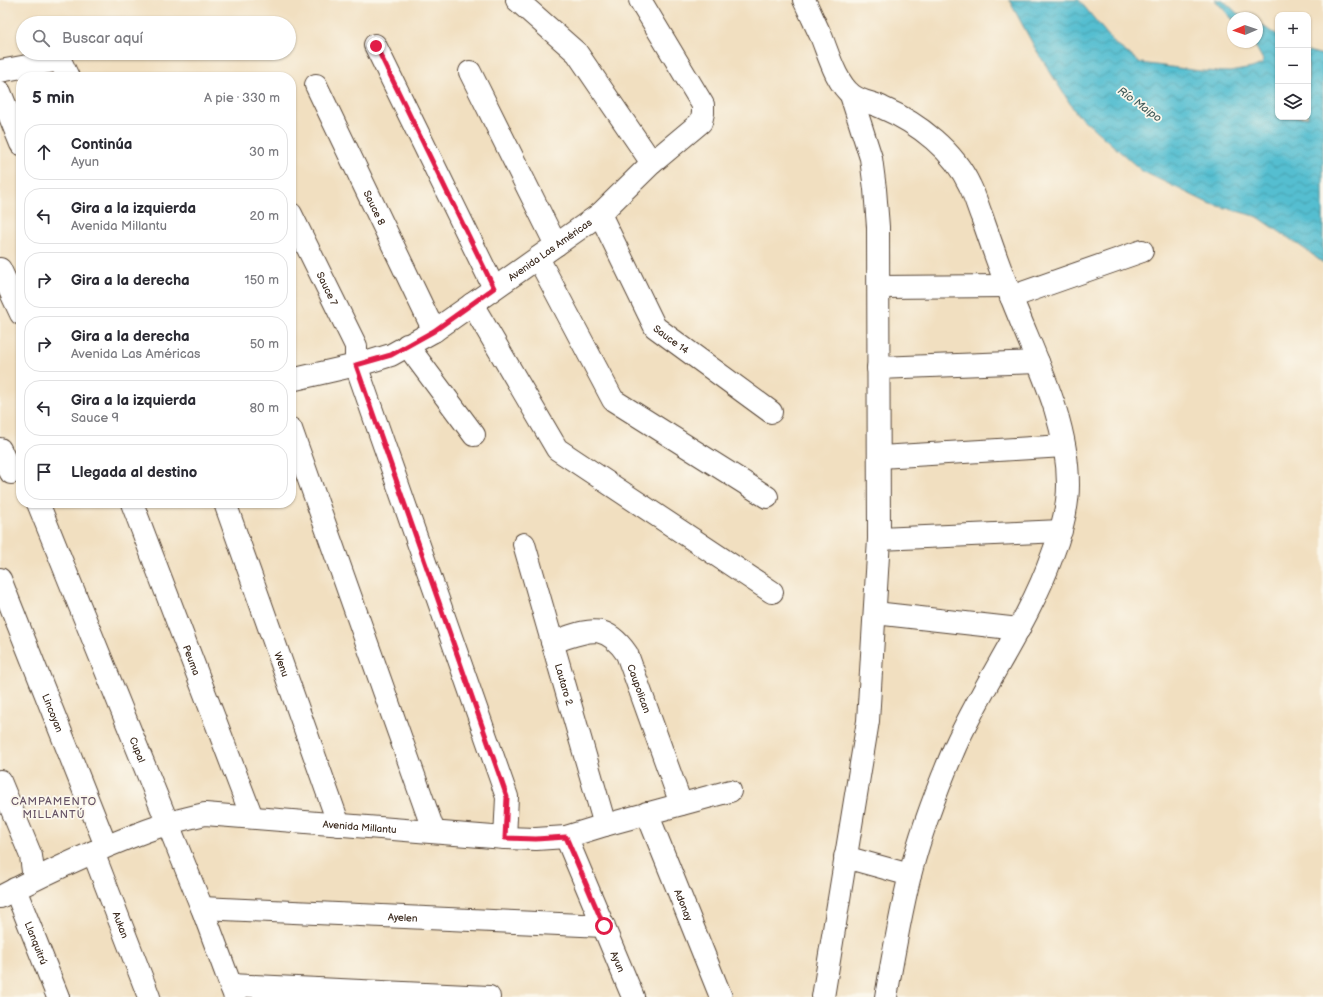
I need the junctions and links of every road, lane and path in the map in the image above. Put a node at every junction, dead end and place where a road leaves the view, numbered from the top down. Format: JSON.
{"nodes":[{"id":1,"x":517,"y":0,"type":"edge"},
{"id":2,"x":640,"y":0,"type":"edge"},
{"id":3,"x":804,"y":0,"type":"edge"},
{"id":4,"x":376,"y":46,"type":"dead end"},
{"id":5,"x":64,"y":68,"type":"edge"},
{"id":6,"x":0,"y":71,"type":"edge"},
{"id":7,"x":470,"y":72,"type":"dead end"},
{"id":8,"x":316,"y":85,"type":"dead end"},
{"id":9,"x":0,"y":92,"type":"edge"},
{"id":10,"x":851,"y":95,"type":"junction"},
{"id":11,"x":16,"y":132,"type":"edge"},
{"id":12,"x":652,"y":163,"type":"junction"},
{"id":13,"x":600,"y":214,"type":"junction"},
{"id":14,"x":296,"y":224,"type":"edge"},
{"id":15,"x":556,"y":245,"type":"junction"},
{"id":16,"x":1142,"y":251,"type":"dead end"},
{"id":17,"x":538,"y":258,"type":"junction"},
{"id":18,"x":0,"y":269,"type":"edge"},
{"id":19,"x":879,"y":287,"type":"junction"},
{"id":20,"x":494,"y":288,"type":"junction"},
{"id":21,"x":1009,"y":292,"type":"junction"},
{"id":22,"x":16,"y":303,"type":"edge"},
{"id":23,"x":472,"y":304,"type":"junction"},
{"id":24,"x":434,"y":331,"type":"junction"},
{"id":25,"x":407,"y":346,"type":"junction"},
{"id":26,"x":1038,"y":362,"type":"junction"},
{"id":27,"x":356,"y":365,"type":"junction"},
{"id":28,"x":878,"y":368,"type":"junction"},
{"id":29,"x":296,"y":379,"type":"edge"},
{"id":30,"x":771,"y":412,"type":"dead end"},
{"id":31,"x":474,"y":435,"type":"dead end"},
{"id":32,"x":296,"y":443,"type":"edge"},
{"id":33,"x":1064,"y":446,"type":"junction"},
{"id":34,"x":0,"y":449,"type":"edge"},
{"id":35,"x":880,"y":457,"type":"junction"},
{"id":36,"x":11,"y":474,"type":"edge"},
{"id":37,"x":767,"y":497,"type":"dead end"},
{"id":38,"x":40,"y":508,"type":"edge"},
{"id":39,"x":134,"y":508,"type":"edge"},
{"id":40,"x":227,"y":508,"type":"edge"},
{"id":41,"x":1061,"y":531,"type":"junction"},
{"id":42,"x":879,"y":539,"type":"junction"},
{"id":43,"x":524,"y":544,"type":"dead end"},
{"id":44,"x":0,"y":579,"type":"edge"},
{"id":45,"x":772,"y":592,"type":"dead end"},
{"id":46,"x":875,"y":613,"type":"junction"},
{"id":47,"x":1019,"y":629,"type":"junction"},
{"id":48,"x":552,"y":642,"type":"junction"},
{"id":49,"x":0,"y":781,"type":"edge"},
{"id":50,"x":730,"y":791,"type":"dead end"},
{"id":51,"x":681,"y":804,"type":"junction"},
{"id":52,"x":648,"y":813,"type":"junction"},
{"id":53,"x":252,"y":817,"type":"junction"},
{"id":54,"x":168,"y":823,"type":"junction"},
{"id":55,"x":339,"y":825,"type":"junction"},
{"id":56,"x":605,"y":825,"type":"junction"},
{"id":57,"x":434,"y":832,"type":"junction"},
{"id":58,"x":566,"y":837,"type":"junction"},
{"id":59,"x":505,"y":838,"type":"junction"},
{"id":60,"x":100,"y":849,"type":"junction"},
{"id":61,"x":845,"y":857,"type":"junction"},
{"id":62,"x":910,"y":875,"type":"junction"},
{"id":63,"x":16,"y":888,"type":"edge"},
{"id":64,"x":202,"y":908,"type":"junction"},
{"id":65,"x":604,"y":926,"type":"junction"},
{"id":66,"x":233,"y":991,"type":"edge"},
{"id":67,"x":58,"y":997,"type":"edge"},
{"id":68,"x":149,"y":997,"type":"edge"},
{"id":69,"x":489,"y":997,"type":"edge"},
{"id":70,"x":632,"y":997,"type":"edge"},
{"id":71,"x":721,"y":997,"type":"edge"},
{"id":72,"x":822,"y":997,"type":"edge"},
{"id":73,"x":886,"y":997,"type":"edge"}],
"edges":[{"from":1,"to":12,"type":"street"},
{"from":2,"to":12,"type":"street","name":"Avenida Las Américas"},
{"from":3,"to":10,"type":"street"},
{"from":4,"to":20,"type":"street"},
{"from":5,"to":6,"type":"street"},
{"from":7,"to":15,"type":"street"},
{"from":8,"to":24,"type":"street","name":"Sauce 8"},
{"from":9,"to":11,"type":"street"},
{"from":10,"to":19,"type":"street"},
{"from":10,"to":21,"type":"street"},
{"from":12,"to":13,"type":"street","name":"Avenida Las Américas"},
{"from":13,"to":15,"type":"street","name":"Avenida Las Américas"},
{"from":13,"to":30,"type":"street","name":"Sauce 14"},
{"from":14,"to":27,"type":"street","name":"Sauce 7"},
{"from":15,"to":17,"type":"street","name":"Avenida Las Américas"},
{"from":16,"to":21,"type":"street"},
{"from":17,"to":20,"type":"street","name":"Avenida Las Américas"},
{"from":17,"to":37,"type":"street"},
{"from":18,"to":22,"type":"street"},
{"from":19,"to":21,"type":"street"},
{"from":19,"to":28,"type":"street"},
{"from":20,"to":23,"type":"street","name":"Avenida Las Américas"},
{"from":21,"to":26,"type":"street"},
{"from":23,"to":24,"type":"street","name":"Avenida Las Américas"},
{"from":23,"to":45,"type":"street"},
{"from":24,"to":25,"type":"street","name":"Avenida Las Américas"},
{"from":25,"to":27,"type":"street","name":"Avenida Las Américas"},
{"from":25,"to":31,"type":"street"},
{"from":26,"to":28,"type":"street"},
{"from":26,"to":33,"type":"street"},
{"from":27,"to":29,"type":"street","name":"Avenida Las Américas"},
{"from":27,"to":59,"type":"street","name":"Sauce 7"},
{"from":28,"to":35,"type":"street"},
{"from":32,"to":57,"type":"street"},
{"from":33,"to":35,"type":"street"},
{"from":33,"to":41,"type":"street"},
{"from":34,"to":36,"type":"street"},
{"from":35,"to":42,"type":"street"},
{"from":38,"to":54,"type":"street","name":"Cupal"},
{"from":39,"to":53,"type":"street","name":"Peuma"},
{"from":40,"to":55,"type":"street","name":"Wenu"},
{"from":41,"to":42,"type":"street"},
{"from":41,"to":47,"type":"street"},
{"from":42,"to":46,"type":"street"},
{"from":43,"to":48,"type":"street","name":"Lautaro 2"},
{"from":44,"to":60,"type":"street","name":"Lincoyan"},
{"from":46,"to":47,"type":"street"},
{"from":46,"to":61,"type":"street"},
{"from":47,"to":62,"type":"street"},
{"from":48,"to":51,"type":"street","name":"Caupolican"},
{"from":48,"to":56,"type":"street","name":"Lautaro 2"},
{"from":49,"to":63,"type":"street","name":"Llanquitrú"},
{"from":50,"to":51,"type":"street","name":"Avenida Millantu"},
{"from":51,"to":52,"type":"street","name":"Avenida Millantu"},
{"from":52,"to":56,"type":"street","name":"Avenida Millantu"},
{"from":52,"to":71,"type":"street","name":"Adonay"},
{"from":53,"to":54,"type":"street","name":"Avenida Millantu"},
{"from":53,"to":55,"type":"street","name":"Avenida Millantu"},
{"from":54,"to":60,"type":"street","name":"Avenida Millantu"},
{"from":54,"to":64,"type":"street","name":"Cupal"},
{"from":55,"to":57,"type":"street","name":"Avenida Millantu"},
{"from":56,"to":58,"type":"street","name":"Avenida Millantu"},
{"from":57,"to":59,"type":"street","name":"Avenida Millantu"},
{"from":58,"to":59,"type":"street","name":"Avenida Millantu"},
{"from":58,"to":65,"type":"street","name":"Ayun"},
{"from":60,"to":63,"type":"street","name":"Avenida Millantu"},
{"from":60,"to":68,"type":"street","name":"Aukan"},
{"from":61,"to":62,"type":"street"},
{"from":61,"to":72,"type":"street"},
{"from":62,"to":73,"type":"street"},
{"from":63,"to":67,"type":"street","name":"Llanquitrú"},
{"from":64,"to":65,"type":"street","name":"Ayelen"},
{"from":64,"to":66,"type":"street","name":"Cupal"},
{"from":65,"to":70,"type":"street","name":"Ayun"},
{"from":66,"to":69,"type":"street"}]}
